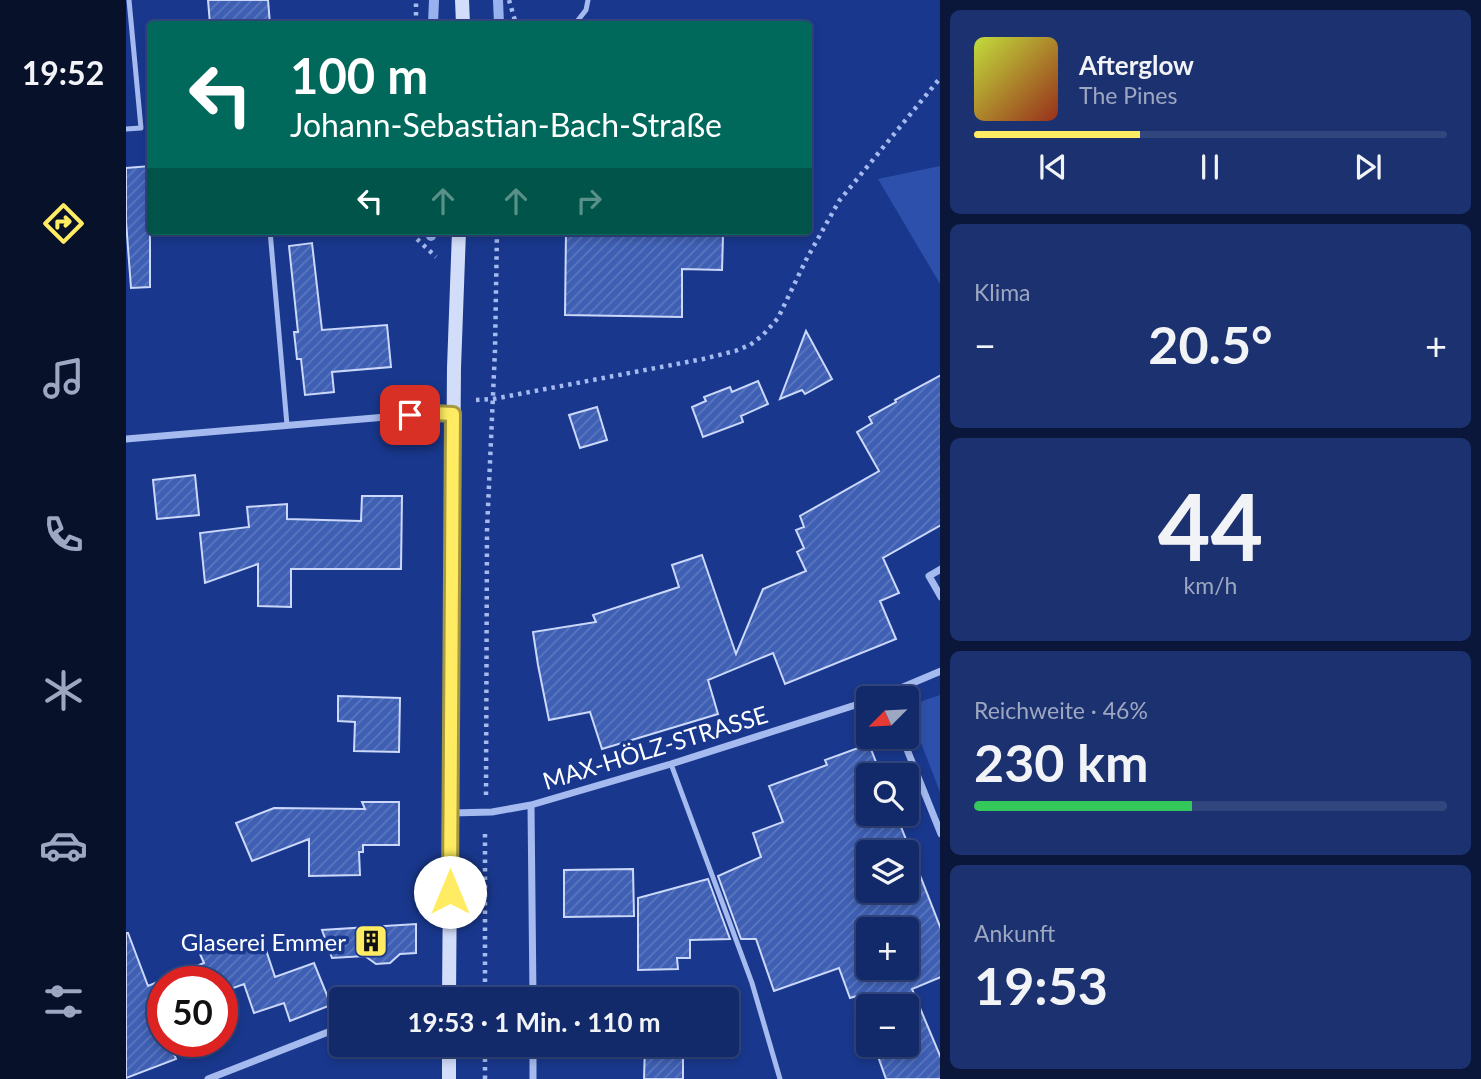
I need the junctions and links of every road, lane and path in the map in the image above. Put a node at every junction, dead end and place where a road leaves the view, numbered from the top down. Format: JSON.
{"nodes":[{"id":1,"x":129,"y":0,"type":"edge"},
{"id":2,"x":416,"y":0,"type":"edge"},
{"id":3,"x":462,"y":0,"type":"edge"},
{"id":4,"x":509,"y":0,"type":"edge"},
{"id":5,"x":588,"y":0,"type":"edge"},
{"id":6,"x":416,"y":21,"type":"edge"},
{"id":7,"x":463,"y":21,"type":"edge"},
{"id":8,"x":515,"y":21,"type":"edge"},
{"id":9,"x":577,"y":21,"type":"edge"},
{"id":10,"x":940,"y":77,"type":"edge"},
{"id":11,"x":147,"y":127,"type":"edge"},
{"id":12,"x":141,"y":128,"type":"junction"},
{"id":13,"x":126,"y":130,"type":"edge"},
{"id":14,"x":270,"y":235,"type":"edge"},
{"id":15,"x":458,"y":235,"type":"edge"},
{"id":16,"x":497,"y":235,"type":"edge"},
{"id":17,"x":493,"y":399,"type":"junction"},
{"id":18,"x":453,"y":414,"type":"junction"},
{"id":19,"x":287,"y":425,"type":"junction"},
{"id":20,"x":126,"y":439,"type":"edge"},
{"id":21,"x":940,"y":569,"type":"edge"},
{"id":22,"x":940,"y":597,"type":"edge"},
{"id":23,"x":940,"y":671,"type":"edge"},
{"id":24,"x":909,"y":686,"type":"edge"},
{"id":25,"x":856,"y":705,"type":"edge"},
{"id":26,"x":907,"y":749,"type":"edge"},
{"id":27,"x":671,"y":764,"type":"junction"},
{"id":28,"x":531,"y":805,"type":"junction"},
{"id":29,"x":486,"y":812,"type":"junction"},
{"id":30,"x":451,"y":813,"type":"junction"},
{"id":31,"x":940,"y":834,"type":"edge"},
{"id":32,"x":449,"y":987,"type":"edge"},
{"id":33,"x":485,"y":987,"type":"edge"},
{"id":34,"x":533,"y":987,"type":"edge"},
{"id":35,"x":329,"y":1032,"type":"edge"},
{"id":36,"x":449,"y":1057,"type":"edge"},
{"id":37,"x":485,"y":1057,"type":"edge"},
{"id":38,"x":533,"y":1057,"type":"edge"},
{"id":39,"x":208,"y":1079,"type":"edge"},
{"id":40,"x":449,"y":1079,"type":"edge"},
{"id":41,"x":485,"y":1079,"type":"edge"},
{"id":42,"x":533,"y":1079,"type":"edge"},
{"id":43,"x":780,"y":1079,"type":"edge"}],
"edges":[{"from":1,"to":12,"type":"lane"},
{"from":2,"to":6,"type":"path"},
{"from":3,"to":7,"type":"main road"},
{"from":4,"to":8,"type":"path"},
{"from":5,"to":9,"type":"lane"},
{"from":10,"to":17,"type":"path"},
{"from":11,"to":12,"type":"lane"},
{"from":12,"to":13,"type":"lane"},
{"from":14,"to":19,"type":"lane"},
{"from":15,"to":18,"type":"main road"},
{"from":16,"to":17,"type":"path"},
{"from":17,"to":29,"type":"path"},
{"from":18,"to":19,"type":"street"},
{"from":18,"to":30,"type":"main road"},
{"from":19,"to":20,"type":"street"},
{"from":21,"to":22,"type":"street"},
{"from":23,"to":24,"type":"street"},
{"from":25,"to":27,"type":"street","name":"MAX-HÖLZ-STRASSE"},
{"from":26,"to":31,"type":"street"},
{"from":27,"to":28,"type":"street","name":"MAX-HÖLZ-STRASSE"},
{"from":27,"to":43,"type":"lane"},
{"from":28,"to":29,"type":"street","name":"MAX-HÖLZ-STRASSE"},
{"from":28,"to":34,"type":"street"},
{"from":29,"to":30,"type":"street","name":"MAX-HÖLZ-STRASSE"},
{"from":29,"to":33,"type":"path"},
{"from":30,"to":32,"type":"main road"},
{"from":35,"to":39,"type":"street"},
{"from":36,"to":40,"type":"main road"},
{"from":37,"to":41,"type":"path"},
{"from":38,"to":42,"type":"street"}]}
